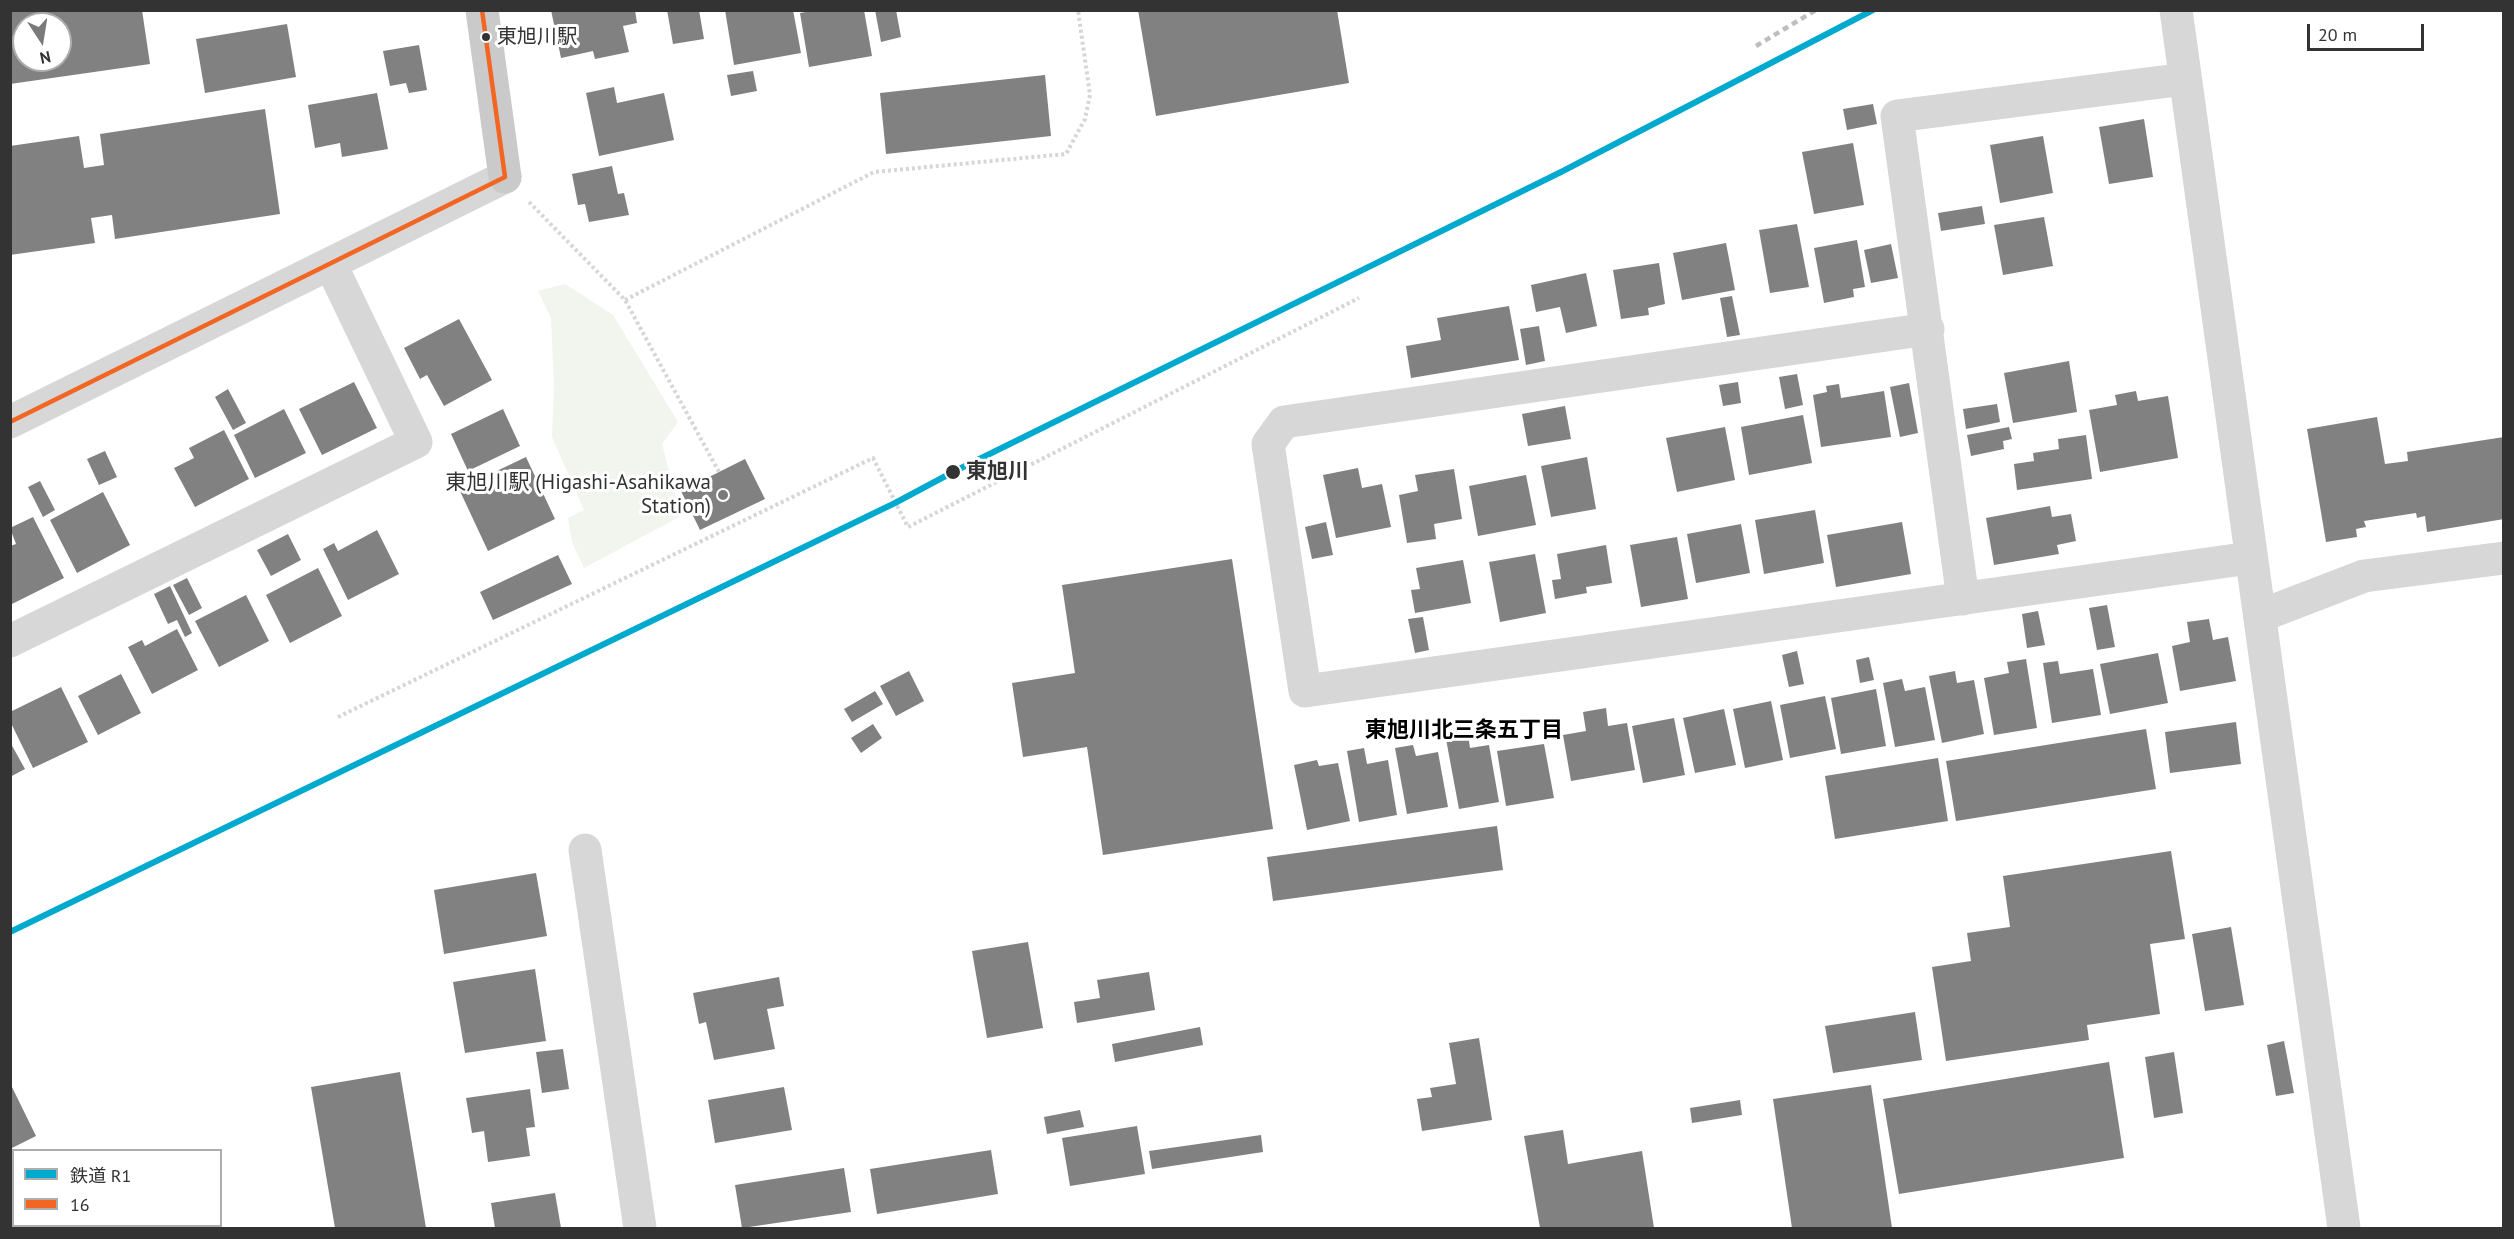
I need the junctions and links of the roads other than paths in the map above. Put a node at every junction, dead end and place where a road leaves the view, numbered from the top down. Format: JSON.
{"nodes":[{"id":1,"x":482,"y":10,"type":"edge"},
{"id":2,"x":2176,"y":10,"type":"edge"},
{"id":3,"x":2185,"y":79,"type":"junction"},
{"id":4,"x":505,"y":177,"type":"joint"},
{"id":5,"x":331,"y":265,"type":"junction"},
{"id":6,"x":1928,"y":329,"type":"junction"},
{"id":7,"x":10,"y":422,"type":"edge"},
{"id":8,"x":2250,"y":558,"type":"junction"},
{"id":9,"x":2504,"y":558,"type":"edge"},
{"id":10,"x":1963,"y":599,"type":"junction"},
{"id":11,"x":2260,"y":616,"type":"junction"},
{"id":12,"x":10,"y":641,"type":"edge"},
{"id":13,"x":585,"y":850,"type":"dead end"},
{"id":14,"x":640,"y":1228,"type":"edge"},
{"id":15,"x":2344,"y":1228,"type":"edge"}],
"edges":[{"from":1,"to":4,"type":"main road"},
{"from":2,"to":3,"type":"street"},
{"from":3,"to":6,"type":"street"},
{"from":3,"to":8,"type":"street"},
{"from":4,"to":5,"type":"street"},
{"from":5,"to":7,"type":"street"},
{"from":5,"to":12,"type":"street"},
{"from":6,"to":10,"type":"street"},
{"from":6,"to":10,"type":"street"},
{"from":8,"to":10,"type":"street"},
{"from":8,"to":11,"type":"street"},
{"from":9,"to":11,"type":"street"},
{"from":11,"to":15,"type":"street"},
{"from":13,"to":14,"type":"street"}]}
